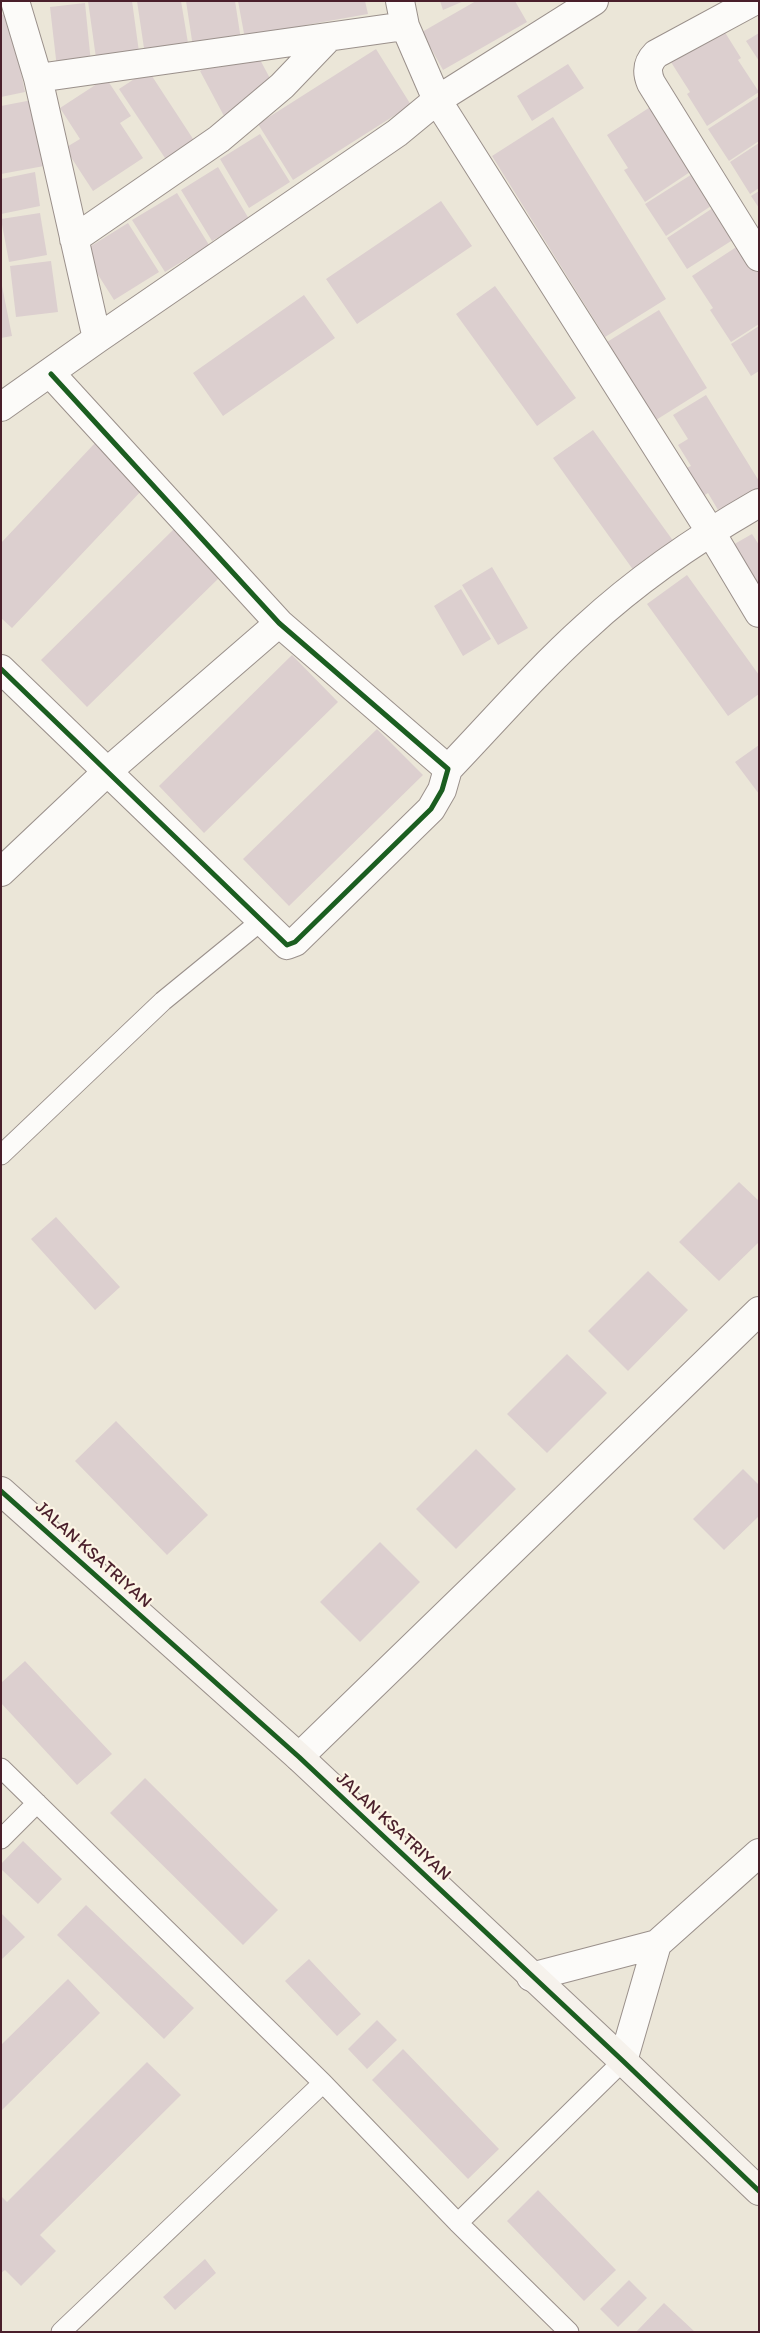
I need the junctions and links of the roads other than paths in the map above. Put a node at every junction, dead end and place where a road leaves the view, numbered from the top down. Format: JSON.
{"nodes":[{"id":1,"x":15,"y":1,"type":"edge"},
{"id":2,"x":594,"y":1,"type":"edge"},
{"id":3,"x":754,"y":1,"type":"edge"},
{"id":4,"x":402,"y":14,"type":"edge"},
{"id":5,"x":329,"y":37,"type":"junction"},
{"id":6,"x":38,"y":78,"type":"junction"},
{"id":7,"x":437,"y":100,"type":"junction"},
{"id":8,"x":74,"y":239,"type":"junction"},
{"id":9,"x":759,"y":257,"type":"edge"},
{"id":10,"x":97,"y":339,"type":"junction"},
{"id":11,"x":51,"y":374,"type":"junction"},
{"id":12,"x":1,"y":408,"type":"edge"},
{"id":13,"x":759,"y":503,"type":"edge"},
{"id":14,"x":710,"y":531,"type":"junction"},
{"id":15,"x":759,"y":613,"type":"edge"},
{"id":16,"x":279,"y":623,"type":"junction"},
{"id":17,"x":1,"y":669,"type":"edge"},
{"id":18,"x":448,"y":769,"type":"junction"},
{"id":19,"x":108,"y":771,"type":"junction"},
{"id":20,"x":1,"y":872,"type":"edge"},
{"id":21,"x":261,"y":921,"type":"junction"},
{"id":22,"x":1,"y":1155,"type":"edge"},
{"id":23,"x":759,"y":1311,"type":"edge"},
{"id":24,"x":1,"y":1491,"type":"edge"},
{"id":25,"x":298,"y":1757,"type":"junction"},
{"id":26,"x":1,"y":1768,"type":"edge"},
{"id":27,"x":38,"y":1803,"type":"junction"},
{"id":28,"x":1,"y":1839,"type":"edge"},
{"id":29,"x":759,"y":1852,"type":"edge"},
{"id":30,"x":658,"y":1944,"type":"junction"},
{"id":31,"x":531,"y":1977,"type":"junction"},
{"id":32,"x":623,"y":2061,"type":"junction"},
{"id":33,"x":323,"y":2083,"type":"junction"},
{"id":34,"x":759,"y":2191,"type":"edge"},
{"id":35,"x":458,"y":2223,"type":"junction"},
{"id":36,"x":61,"y":2332,"type":"edge"},
{"id":37,"x":569,"y":2332,"type":"edge"}],
"edges":[{"from":1,"to":6,"type":"street"},
{"from":2,"to":7,"type":"street"},
{"from":3,"to":9,"type":"street"},
{"from":4,"to":5,"type":"street"},
{"from":4,"to":7,"type":"street"},
{"from":5,"to":6,"type":"street"},
{"from":5,"to":8,"type":"street"},
{"from":6,"to":8,"type":"street"},
{"from":7,"to":10,"type":"street"},
{"from":7,"to":14,"type":"street"},
{"from":8,"to":10,"type":"street"},
{"from":10,"to":11,"type":"street"},
{"from":11,"to":12,"type":"street"},
{"from":11,"to":16,"type":"street"},
{"from":13,"to":14,"type":"street"},
{"from":14,"to":15,"type":"street"},
{"from":14,"to":18,"type":"street"},
{"from":16,"to":18,"type":"street"},
{"from":16,"to":19,"type":"street"},
{"from":17,"to":19,"type":"street"},
{"from":18,"to":21,"type":"street"},
{"from":19,"to":20,"type":"street"},
{"from":19,"to":21,"type":"street"},
{"from":21,"to":22,"type":"lane"},
{"from":23,"to":25,"type":"street"},
{"from":24,"to":25,"type":"street","name":"JALAN KSATRIYAN"},
{"from":25,"to":31,"type":"street","name":"JALAN KSATRIYAN"},
{"from":26,"to":27,"type":"lane"},
{"from":27,"to":28,"type":"lane"},
{"from":27,"to":33,"type":"lane"},
{"from":29,"to":30,"type":"street"},
{"from":30,"to":31,"type":"street"},
{"from":30,"to":32,"type":"street"},
{"from":31,"to":32,"type":"street","name":"JALAN KSATRIYAN"},
{"from":32,"to":34,"type":"street","name":"JALAN KSATRIYAN"},
{"from":32,"to":35,"type":"lane"},
{"from":33,"to":35,"type":"lane"},
{"from":33,"to":36,"type":"lane"},
{"from":35,"to":37,"type":"lane"}]}
